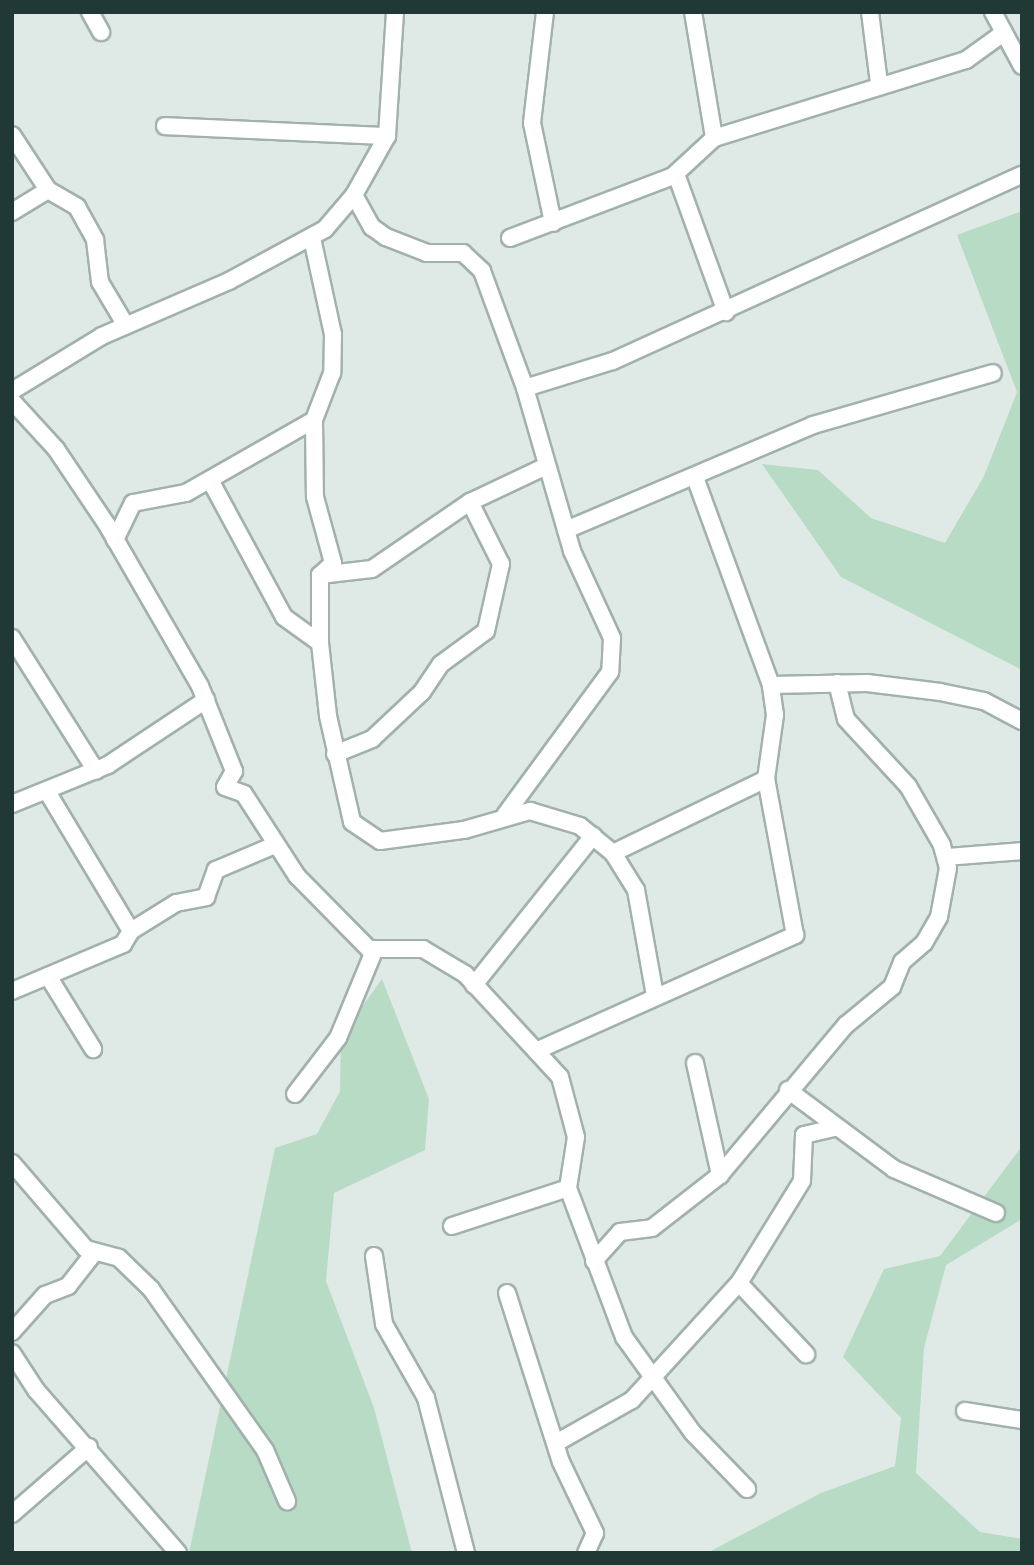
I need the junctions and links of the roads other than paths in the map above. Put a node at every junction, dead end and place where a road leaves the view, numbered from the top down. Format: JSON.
{"nodes":[{"id":1,"x":90,"y":12,"type":"edge"},
{"id":2,"x":395,"y":12,"type":"edge"},
{"id":3,"x":545,"y":12,"type":"edge"},
{"id":4,"x":692,"y":12,"type":"edge"},
{"id":5,"x":870,"y":12,"type":"edge"},
{"id":6,"x":993,"y":12,"type":"edge"},
{"id":7,"x":100,"y":32,"type":"dead end"},
{"id":8,"x":1002,"y":34,"type":"junction"},
{"id":9,"x":1022,"y":66,"type":"edge"},
{"id":10,"x":879,"y":83,"type":"junction"},
{"id":11,"x":165,"y":126,"type":"dead end"},
{"id":12,"x":12,"y":135,"type":"edge"},
{"id":13,"x":387,"y":136,"type":"junction"},
{"id":14,"x":715,"y":138,"type":"junction"},
{"id":15,"x":676,"y":174,"type":"junction"},
{"id":16,"x":1022,"y":175,"type":"edge"},
{"id":17,"x":48,"y":190,"type":"junction"},
{"id":18,"x":354,"y":195,"type":"junction"},
{"id":19,"x":12,"y":212,"type":"edge"},
{"id":20,"x":553,"y":223,"type":"junction"},
{"id":21,"x":312,"y":238,"type":"junction"},
{"id":22,"x":510,"y":238,"type":"dead end"},
{"id":23,"x":726,"y":312,"type":"junction"},
{"id":24,"x":125,"y":324,"type":"junction"},
{"id":25,"x":993,"y":373,"type":"dead end"},
{"id":26,"x":525,"y":387,"type":"junction"},
{"id":27,"x":12,"y":391,"type":"edge"},
{"id":28,"x":12,"y":401,"type":"edge"},
{"id":29,"x":314,"y":420,"type":"junction"},
{"id":30,"x":546,"y":466,"type":"junction"},
{"id":31,"x":210,"y":480,"type":"junction"},
{"id":32,"x":696,"y":480,"type":"junction"},
{"id":33,"x":470,"y":502,"type":"junction"},
{"id":34,"x":565,"y":530,"type":"junction"},
{"id":35,"x":116,"y":540,"type":"junction"},
{"id":36,"x":320,"y":575,"type":"junction"},
{"id":37,"x":12,"y":638,"type":"edge"},
{"id":38,"x":320,"y":643,"type":"junction"},
{"id":39,"x":837,"y":683,"type":"junction"},
{"id":40,"x":771,"y":685,"type":"junction"},
{"id":41,"x":206,"y":700,"type":"junction"},
{"id":42,"x":1022,"y":721,"type":"edge"},
{"id":43,"x":335,"y":754,"type":"junction"},
{"id":44,"x":96,"y":771,"type":"junction"},
{"id":45,"x":766,"y":779,"type":"junction"},
{"id":46,"x":48,"y":793,"type":"junction"},
{"id":47,"x":12,"y":804,"type":"edge"},
{"id":48,"x":505,"y":815,"type":"junction"},
{"id":49,"x":593,"y":836,"type":"junction"},
{"id":50,"x":275,"y":845,"type":"junction"},
{"id":51,"x":1022,"y":851,"type":"edge"},
{"id":52,"x":613,"y":853,"type":"junction"},
{"id":53,"x":946,"y":857,"type":"junction"},
{"id":54,"x":131,"y":931,"type":"junction"},
{"id":55,"x":374,"y":951,"type":"junction"},
{"id":56,"x":48,"y":976,"type":"junction"},
{"id":57,"x":474,"y":985,"type":"junction"},
{"id":58,"x":12,"y":991,"type":"edge"},
{"id":59,"x":655,"y":996,"type":"junction"},
{"id":60,"x":556,"y":1045,"type":"junction"},
{"id":61,"x":93,"y":1049,"type":"dead end"},
{"id":62,"x":538,"y":1050,"type":"junction"},
{"id":63,"x":695,"y":1063,"type":"dead end"},
{"id":64,"x":557,"y":1073,"type":"junction"},
{"id":65,"x":788,"y":1090,"type":"junction"},
{"id":66,"x":295,"y":1094,"type":"dead end"},
{"id":67,"x":835,"y":1128,"type":"junction"},
{"id":68,"x":12,"y":1163,"type":"edge"},
{"id":69,"x":720,"y":1175,"type":"junction"},
{"id":70,"x":568,"y":1188,"type":"junction"},
{"id":71,"x":996,"y":1213,"type":"dead end"},
{"id":72,"x":452,"y":1226,"type":"dead end"},
{"id":73,"x":94,"y":1253,"type":"junction"},
{"id":74,"x":374,"y":1256,"type":"dead end"},
{"id":75,"x":594,"y":1261,"type":"junction"},
{"id":76,"x":739,"y":1283,"type":"junction"},
{"id":77,"x":507,"y":1293,"type":"dead end"},
{"id":78,"x":12,"y":1332,"type":"edge"},
{"id":79,"x":12,"y":1353,"type":"edge"},
{"id":80,"x":806,"y":1354,"type":"dead end"},
{"id":81,"x":650,"y":1378,"type":"junction"},
{"id":82,"x":965,"y":1410,"type":"dead end"},
{"id":83,"x":1022,"y":1420,"type":"edge"},
{"id":84,"x":556,"y":1443,"type":"junction"},
{"id":85,"x":89,"y":1447,"type":"junction"},
{"id":86,"x":747,"y":1489,"type":"dead end"},
{"id":87,"x":287,"y":1501,"type":"dead end"},
{"id":88,"x":12,"y":1514,"type":"edge"},
{"id":89,"x":178,"y":1553,"type":"edge"},
{"id":90,"x":466,"y":1553,"type":"edge"},
{"id":91,"x":586,"y":1553,"type":"edge"}],
"edges":[{"from":1,"to":7,"type":"street"},
{"from":2,"to":13,"type":"street"},
{"from":3,"to":20,"type":"street"},
{"from":4,"to":14,"type":"street"},
{"from":5,"to":10,"type":"street"},
{"from":6,"to":8,"type":"street"},
{"from":8,"to":9,"type":"street"},
{"from":8,"to":10,"type":"street"},
{"from":10,"to":14,"type":"street"},
{"from":11,"to":13,"type":"street"},
{"from":12,"to":17,"type":"street"},
{"from":13,"to":18,"type":"street"},
{"from":14,"to":15,"type":"street"},
{"from":15,"to":20,"type":"street"},
{"from":15,"to":23,"type":"street"},
{"from":16,"to":23,"type":"street"},
{"from":17,"to":19,"type":"street"},
{"from":17,"to":24,"type":"street"},
{"from":18,"to":21,"type":"street"},
{"from":18,"to":26,"type":"street"},
{"from":20,"to":22,"type":"street"},
{"from":21,"to":24,"type":"street"},
{"from":21,"to":29,"type":"street"},
{"from":23,"to":26,"type":"street"},
{"from":24,"to":27,"type":"street"},
{"from":25,"to":32,"type":"street"},
{"from":26,"to":30,"type":"street"},
{"from":28,"to":35,"type":"street"},
{"from":29,"to":31,"type":"street"},
{"from":29,"to":36,"type":"street"},
{"from":30,"to":33,"type":"street"},
{"from":30,"to":34,"type":"street"},
{"from":31,"to":35,"type":"street"},
{"from":31,"to":38,"type":"street"},
{"from":32,"to":34,"type":"street"},
{"from":32,"to":40,"type":"street"},
{"from":33,"to":36,"type":"street"},
{"from":33,"to":43,"type":"street"},
{"from":34,"to":48,"type":"street"},
{"from":35,"to":41,"type":"street"},
{"from":36,"to":38,"type":"street"},
{"from":37,"to":44,"type":"street"},
{"from":38,"to":43,"type":"street"},
{"from":39,"to":40,"type":"street"},
{"from":39,"to":42,"type":"street"},
{"from":39,"to":53,"type":"street"},
{"from":40,"to":45,"type":"street"},
{"from":41,"to":44,"type":"street"},
{"from":41,"to":50,"type":"street"},
{"from":43,"to":48,"type":"street"},
{"from":44,"to":46,"type":"street"},
{"from":45,"to":52,"type":"street"},
{"from":45,"to":59,"type":"street"},
{"from":46,"to":47,"type":"street"},
{"from":46,"to":54,"type":"street"},
{"from":48,"to":49,"type":"street"},
{"from":49,"to":52,"type":"street"},
{"from":49,"to":57,"type":"street"},
{"from":50,"to":54,"type":"street"},
{"from":50,"to":55,"type":"street"},
{"from":51,"to":53,"type":"street"},
{"from":52,"to":59,"type":"street"},
{"from":53,"to":65,"type":"street"},
{"from":54,"to":56,"type":"street"},
{"from":55,"to":57,"type":"street"},
{"from":55,"to":66,"type":"street"},
{"from":56,"to":58,"type":"street"},
{"from":56,"to":61,"type":"street"},
{"from":57,"to":62,"type":"street"},
{"from":59,"to":60,"type":"street"},
{"from":60,"to":62,"type":"street"},
{"from":60,"to":64,"type":"street"},
{"from":62,"to":64,"type":"street"},
{"from":63,"to":69,"type":"street"},
{"from":64,"to":70,"type":"street"},
{"from":65,"to":67,"type":"street"},
{"from":65,"to":69,"type":"street"},
{"from":67,"to":71,"type":"street"},
{"from":67,"to":76,"type":"street"},
{"from":68,"to":73,"type":"street"},
{"from":69,"to":75,"type":"street"},
{"from":70,"to":72,"type":"street"},
{"from":70,"to":75,"type":"street"},
{"from":73,"to":78,"type":"street"},
{"from":73,"to":87,"type":"street"},
{"from":74,"to":90,"type":"street"},
{"from":75,"to":81,"type":"street"},
{"from":76,"to":80,"type":"street"},
{"from":76,"to":81,"type":"street"},
{"from":77,"to":84,"type":"street"},
{"from":79,"to":85,"type":"street"},
{"from":81,"to":84,"type":"street"},
{"from":81,"to":86,"type":"street"},
{"from":82,"to":83,"type":"street"},
{"from":84,"to":91,"type":"street"},
{"from":85,"to":88,"type":"street"},
{"from":85,"to":89,"type":"street"}]}
